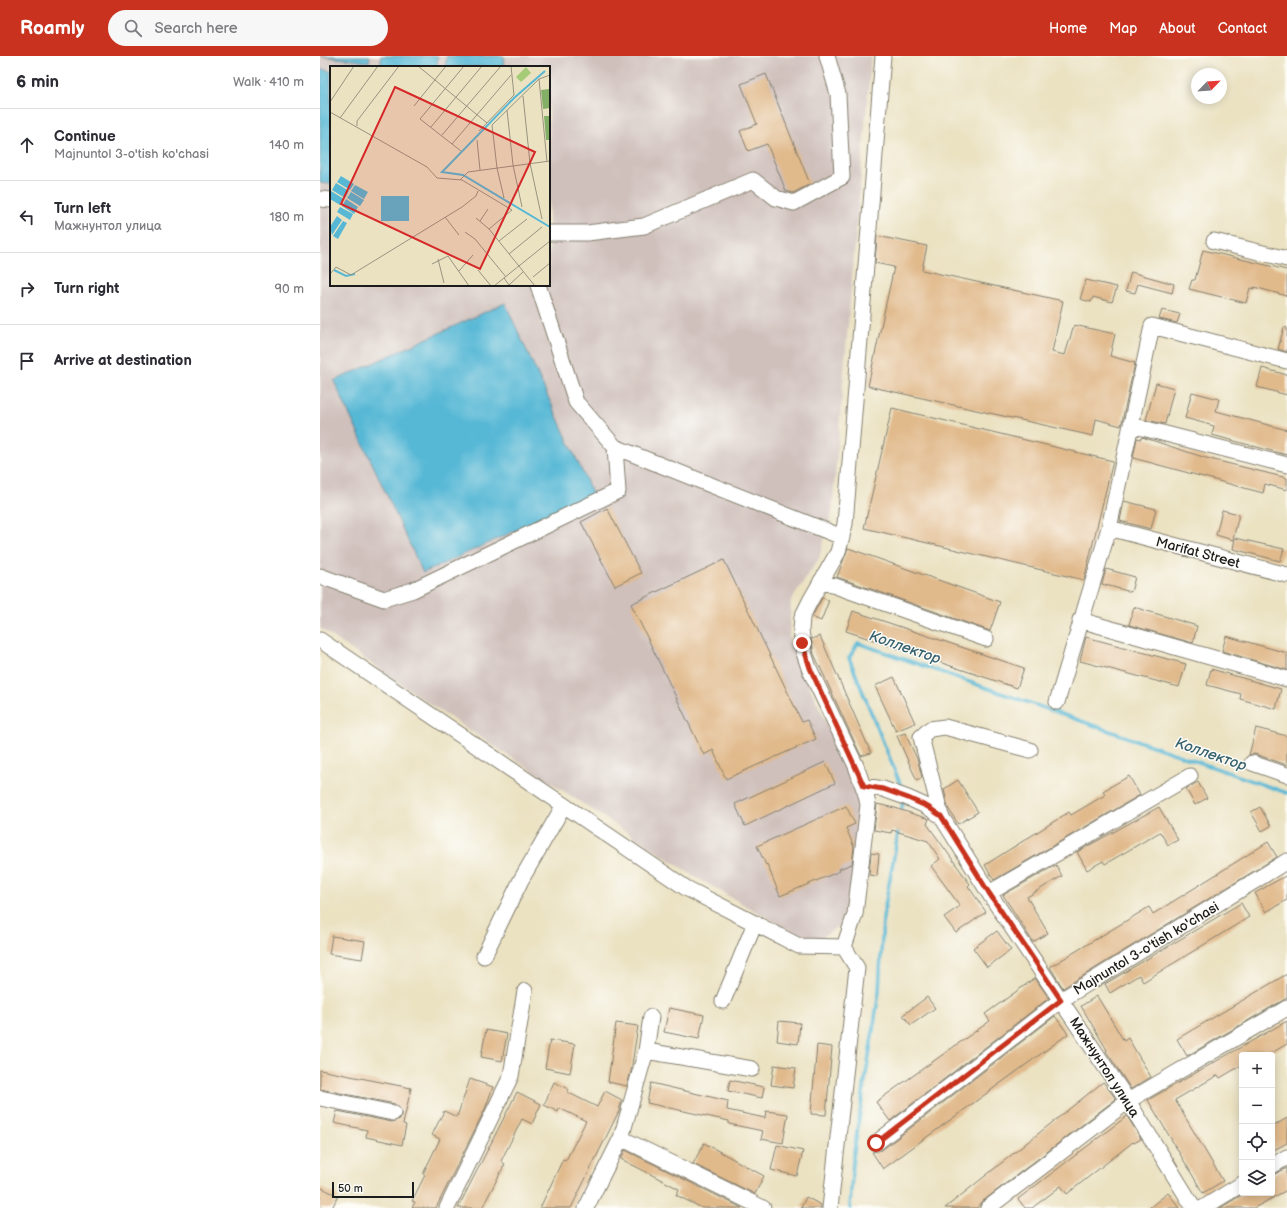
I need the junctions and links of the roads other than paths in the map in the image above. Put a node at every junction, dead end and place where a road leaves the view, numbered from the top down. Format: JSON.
{"nodes":[{"id":1,"x":827,"y":56,"type":"edge"},
{"id":2,"x":883,"y":56,"type":"edge"},
{"id":3,"x":320,"y":199,"type":"edge"},
{"id":4,"x":330,"y":200,"type":"edge"},
{"id":5,"x":550,"y":233,"type":"edge"},
{"id":6,"x":1214,"y":241,"type":"dead end"},
{"id":7,"x":1287,"y":259,"type":"edge"},
{"id":8,"x":538,"y":286,"type":"edge"},
{"id":9,"x":1287,"y":361,"type":"edge"},
{"id":10,"x":1131,"y":425,"type":"junction"},
{"id":11,"x":614,"y":447,"type":"junction"},
{"id":12,"x":1287,"y":465,"type":"edge"},
{"id":13,"x":1109,"y":528,"type":"junction"},
{"id":14,"x":842,"y":537,"type":"junction"},
{"id":15,"x":1287,"y":575,"type":"edge"},
{"id":16,"x":320,"y":576,"type":"edge"},
{"id":17,"x":821,"y":581,"type":"junction"},
{"id":18,"x":1080,"y":620,"type":"junction"},
{"id":19,"x":986,"y":638,"type":"dead end"},
{"id":20,"x":320,"y":640,"type":"edge"},
{"id":21,"x":1287,"y":679,"type":"edge"},
{"id":22,"x":1057,"y":702,"type":"dead end"},
{"id":23,"x":1030,"y":750,"type":"dead end"},
{"id":24,"x":1252,"y":763,"type":"dead end"},
{"id":25,"x":1287,"y":775,"type":"edge"},
{"id":26,"x":1190,"y":776,"type":"dead end"},
{"id":27,"x":864,"y":786,"type":"junction"},
{"id":28,"x":564,"y":805,"type":"junction"},
{"id":29,"x":941,"y":816,"type":"junction"},
{"id":30,"x":1287,"y":861,"type":"edge"},
{"id":31,"x":989,"y":893,"type":"junction"},
{"id":32,"x":755,"y":923,"type":"junction"},
{"id":33,"x":844,"y":946,"type":"junction"},
{"id":34,"x":484,"y":956,"type":"dead end"},
{"id":35,"x":524,"y":991,"type":"dead end"},
{"id":36,"x":1061,"y":1000,"type":"junction"},
{"id":37,"x":723,"y":1001,"type":"dead end"},
{"id":38,"x":1287,"y":1008,"type":"edge"},
{"id":39,"x":651,"y":1016,"type":"dead end"},
{"id":40,"x":646,"y":1051,"type":"junction"},
{"id":41,"x":752,"y":1069,"type":"dead end"},
{"id":42,"x":320,"y":1098,"type":"edge"},
{"id":43,"x":1128,"y":1101,"type":"junction"},
{"id":44,"x":393,"y":1112,"type":"dead end"},
{"id":45,"x":622,"y":1138,"type":"junction"},
{"id":46,"x":876,"y":1143,"type":"dead end"},
{"id":47,"x":1287,"y":1157,"type":"edge"},
{"id":48,"x":1275,"y":1164,"type":"edge"},
{"id":49,"x":1239,"y":1186,"type":"edge"},
{"id":50,"x":447,"y":1208,"type":"edge"},
{"id":51,"x":586,"y":1208,"type":"edge"},
{"id":52,"x":763,"y":1208,"type":"edge"},
{"id":53,"x":830,"y":1208,"type":"edge"},
{"id":54,"x":988,"y":1208,"type":"edge"},
{"id":55,"x":1194,"y":1208,"type":"edge"},
{"id":56,"x":1203,"y":1208,"type":"edge"}],
"edges":[{"from":1,"to":5,"type":"street"},
{"from":2,"to":14,"type":"street"},
{"from":3,"to":4,"type":"street"},
{"from":6,"to":7,"type":"street"},
{"from":8,"to":11,"type":"street"},
{"from":9,"to":10,"type":"street"},
{"from":10,"to":12,"type":"street"},
{"from":10,"to":13,"type":"street"},
{"from":11,"to":14,"type":"street"},
{"from":11,"to":16,"type":"street"},
{"from":13,"to":15,"type":"street","name":"Marifat Street"},
{"from":13,"to":18,"type":"street"},
{"from":14,"to":17,"type":"street"},
{"from":17,"to":19,"type":"street"},
{"from":17,"to":27,"type":"street"},
{"from":18,"to":21,"type":"street"},
{"from":18,"to":22,"type":"street"},
{"from":20,"to":28,"type":"street"},
{"from":23,"to":29,"type":"street"},
{"from":24,"to":25,"type":"street"},
{"from":26,"to":31,"type":"street"},
{"from":27,"to":29,"type":"street","name":"Мажнунтол улица"},
{"from":27,"to":33,"type":"street"},
{"from":28,"to":32,"type":"street"},
{"from":28,"to":34,"type":"street"},
{"from":29,"to":31,"type":"street","name":"Мажнунтол улица"},
{"from":30,"to":36,"type":"street","name":"Majnuntol 3-o'tish ko'chasi"},
{"from":31,"to":36,"type":"street","name":"Мажнунтол улица"},
{"from":32,"to":33,"type":"street"},
{"from":32,"to":37,"type":"street"},
{"from":33,"to":53,"type":"street"},
{"from":35,"to":50,"type":"street"},
{"from":36,"to":43,"type":"street","name":"Мажнунтол улица"},
{"from":36,"to":46,"type":"street","name":"Majnuntol 3-o'tish ko'chasi"},
{"from":38,"to":43,"type":"street"},
{"from":39,"to":40,"type":"street"},
{"from":40,"to":41,"type":"street"},
{"from":40,"to":45,"type":"street"},
{"from":42,"to":44,"type":"street"},
{"from":43,"to":54,"type":"street"},
{"from":43,"to":55,"type":"street","name":"Мажнунтол улица"},
{"from":45,"to":51,"type":"street"},
{"from":45,"to":52,"type":"street"},
{"from":47,"to":48,"type":"street"},
{"from":49,"to":56,"type":"street"}]}
